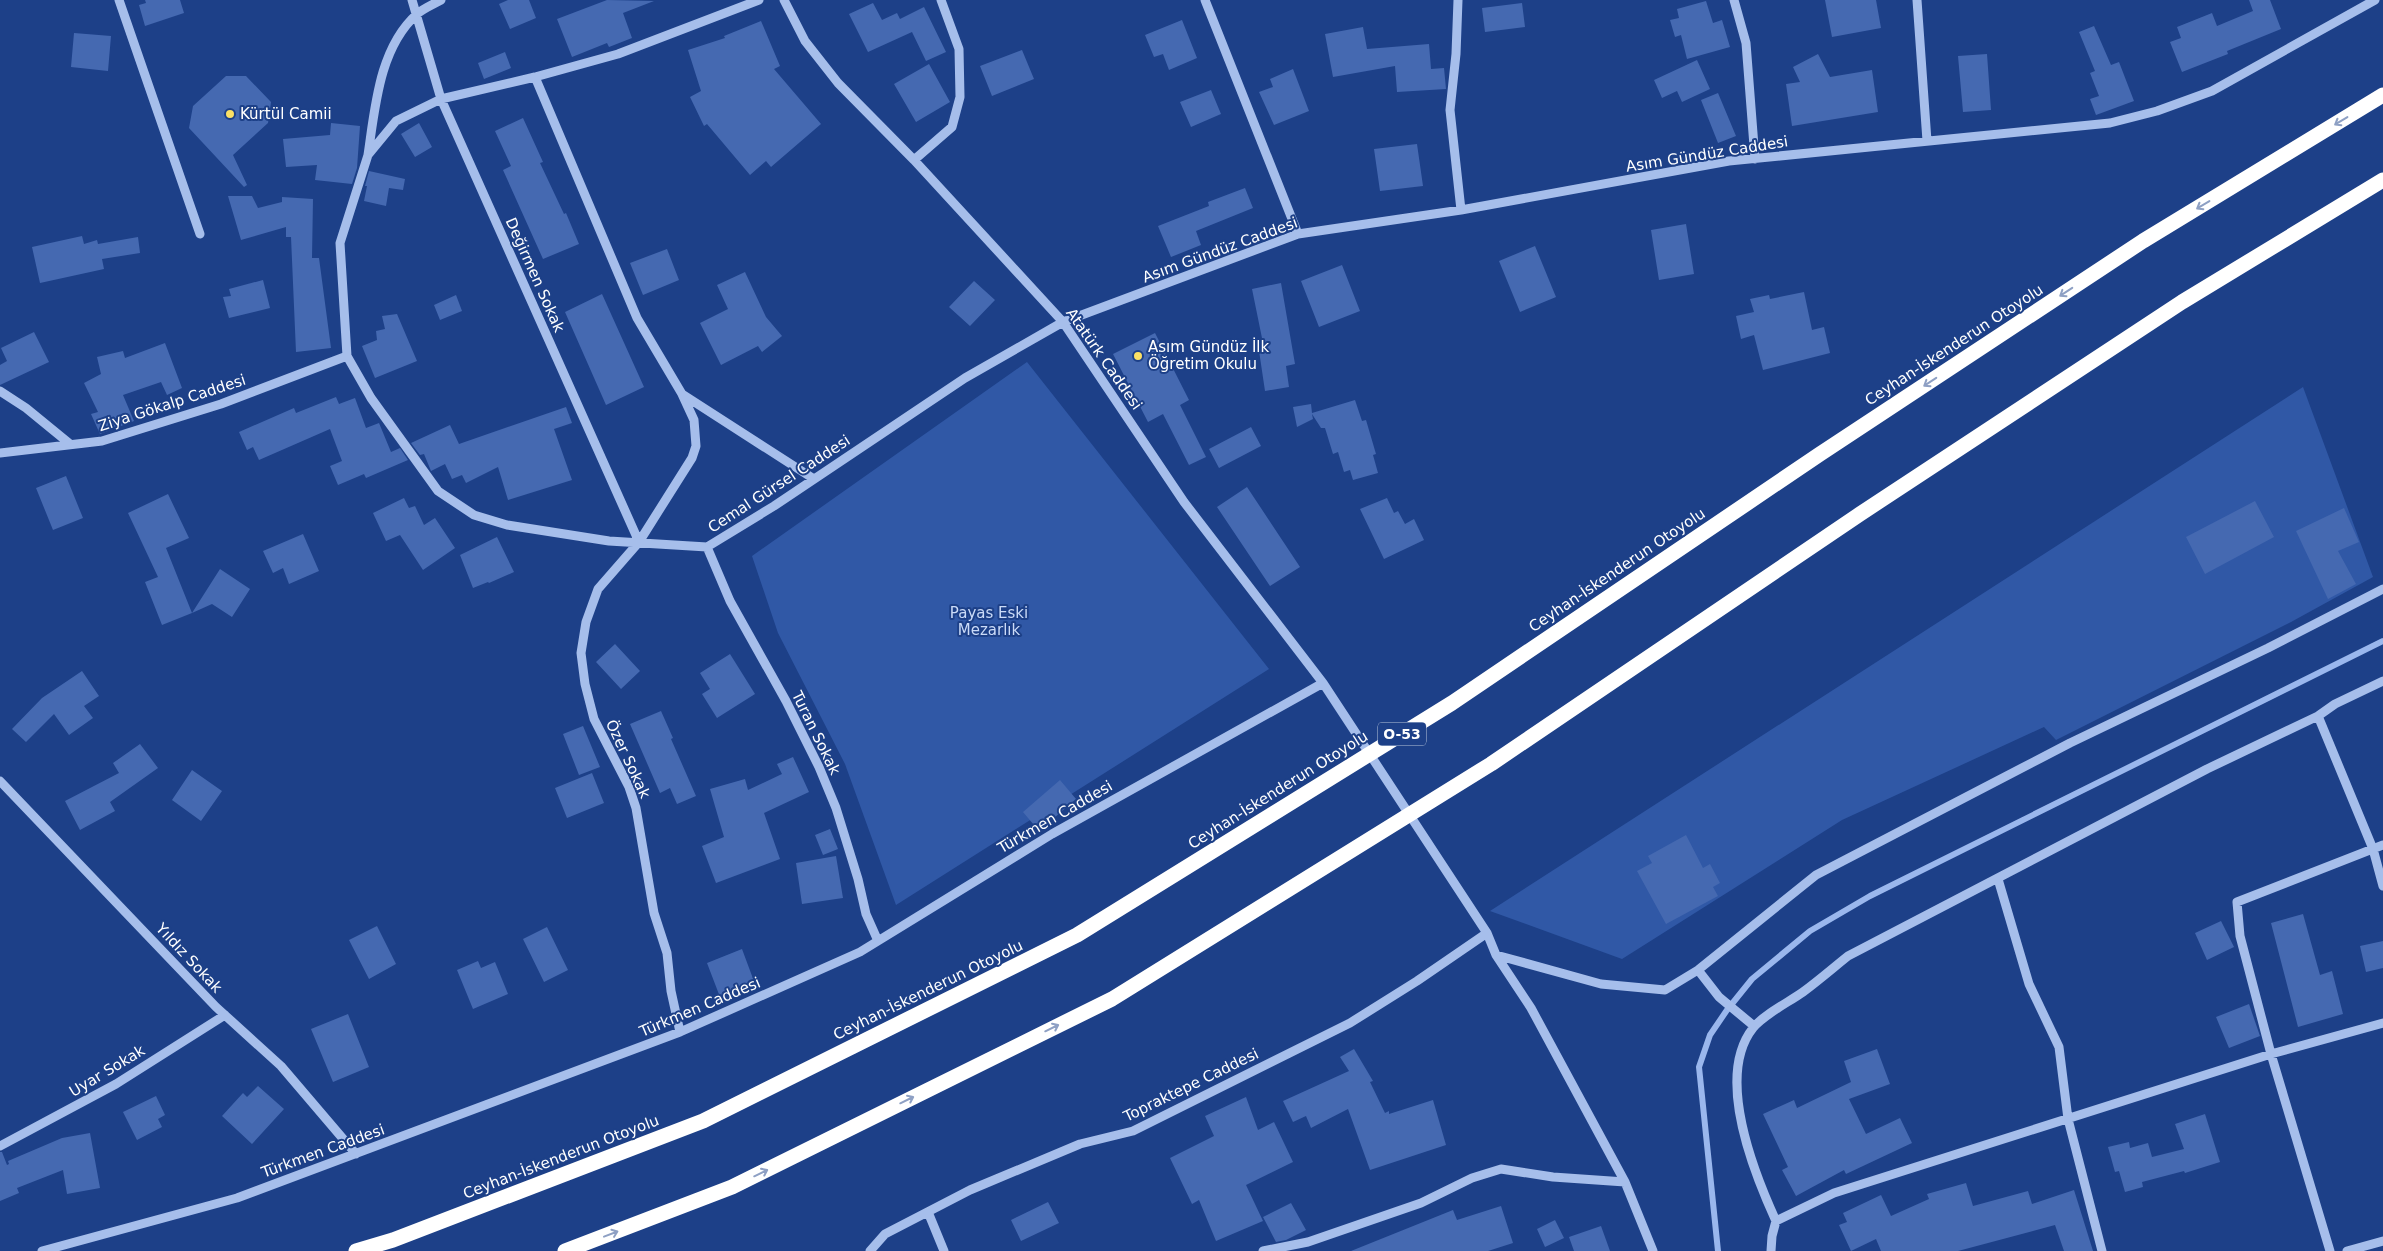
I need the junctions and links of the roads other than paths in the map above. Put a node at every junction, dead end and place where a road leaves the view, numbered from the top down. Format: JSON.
{"nodes":[{"id":1,"x":119,"y":0,"type":"edge"},
{"id":2,"x":412,"y":0,"type":"edge"},
{"id":3,"x":441,"y":0,"type":"edge"},
{"id":4,"x":759,"y":0,"type":"edge"},
{"id":5,"x":784,"y":0,"type":"edge"},
{"id":6,"x":941,"y":0,"type":"edge"},
{"id":7,"x":1205,"y":0,"type":"edge"},
{"id":8,"x":1458,"y":0,"type":"edge"},
{"id":9,"x":1734,"y":0,"type":"edge"},
{"id":10,"x":1917,"y":0,"type":"edge"},
{"id":11,"x":2375,"y":0,"type":"edge"},
{"id":12,"x":418,"y":14,"type":"junction"},
{"id":13,"x":535,"y":77,"type":"junction"},
{"id":14,"x":2383,"y":95,"type":"edge"},
{"id":15,"x":441,"y":98,"type":"junction"},
{"id":16,"x":1927,"y":141,"type":"junction"},
{"id":17,"x":368,"y":155,"type":"junction"},
{"id":18,"x":1755,"y":158,"type":"junction"},
{"id":19,"x":914,"y":160,"type":"junction"},
{"id":20,"x":2383,"y":180,"type":"edge"},
{"id":21,"x":1461,"y":210,"type":"junction"},
{"id":22,"x":200,"y":234,"type":"dead end"},
{"id":23,"x":1298,"y":234,"type":"junction"},
{"id":24,"x":1063,"y":322,"type":"junction"},
{"id":25,"x":346,"y":356,"type":"junction"},
{"id":26,"x":0,"y":391,"type":"edge"},
{"id":27,"x":682,"y":394,"type":"junction"},
{"id":28,"x":70,"y":444,"type":"junction"},
{"id":29,"x":0,"y":453,"type":"edge"},
{"id":30,"x":814,"y":479,"type":"junction"},
{"id":31,"x":639,"y":542,"type":"junction"},
{"id":32,"x":707,"y":546,"type":"junction"},
{"id":33,"x":2383,"y":589,"type":"edge"},
{"id":34,"x":2383,"y":681,"type":"edge"},
{"id":35,"x":1323,"y":683,"type":"junction"},
{"id":36,"x":2318,"y":716,"type":"junction"},
{"id":37,"x":0,"y":781,"type":"edge"},
{"id":38,"x":2383,"y":845,"type":"edge"},
{"id":39,"x":2373,"y":849,"type":"junction"},
{"id":40,"x":1998,"y":879,"type":"junction"},
{"id":41,"x":2383,"y":886,"type":"edge"},
{"id":42,"x":1487,"y":933,"type":"junction"},
{"id":43,"x":878,"y":941,"type":"junction"},
{"id":44,"x":1496,"y":955,"type":"junction"},
{"id":45,"x":1698,"y":970,"type":"junction"},
{"id":46,"x":225,"y":1015,"type":"junction"},
{"id":47,"x":2383,"y":1023,"type":"edge"},
{"id":48,"x":1754,"y":1026,"type":"junction"},
{"id":49,"x":680,"y":1032,"type":"junction"},
{"id":50,"x":2271,"y":1054,"type":"junction"},
{"id":51,"x":2068,"y":1119,"type":"junction"},
{"id":52,"x":0,"y":1146,"type":"edge"},
{"id":53,"x":356,"y":1154,"type":"junction"},
{"id":54,"x":1625,"y":1182,"type":"junction"},
{"id":55,"x":928,"y":1212,"type":"junction"},
{"id":56,"x":1776,"y":1222,"type":"junction"},
{"id":57,"x":2383,"y":1241,"type":"edge"},
{"id":58,"x":42,"y":1251,"type":"edge"},
{"id":59,"x":356,"y":1251,"type":"edge"},
{"id":60,"x":565,"y":1251,"type":"edge"},
{"id":61,"x":870,"y":1251,"type":"edge"},
{"id":62,"x":944,"y":1251,"type":"edge"},
{"id":63,"x":1263,"y":1251,"type":"edge"},
{"id":64,"x":1653,"y":1251,"type":"edge"},
{"id":65,"x":1771,"y":1251,"type":"edge"},
{"id":66,"x":2102,"y":1251,"type":"edge"},
{"id":67,"x":2330,"y":1251,"type":"edge"},
{"id":68,"x":2347,"y":1251,"type":"edge"}],
"edges":[{"from":1,"to":22,"type":"street"},
{"from":2,"to":12,"type":"street","name":"Değirmen Sokak"},
{"from":3,"to":12,"type":"street"},
{"from":4,"to":13,"type":"street","name":"Cemal Gürsel Caddesi"},
{"from":5,"to":19,"type":"street","name":"Atatürk Caddesi"},
{"from":6,"to":19,"type":"street"},
{"from":7,"to":23,"type":"street"},
{"from":8,"to":21,"type":"street"},
{"from":9,"to":18,"type":"street"},
{"from":10,"to":16,"type":"street"},
{"from":11,"to":16,"type":"street","name":"Asım Gündüz Caddesi"},
{"from":12,"to":15,"type":"street","name":"Değirmen Sokak"},
{"from":12,"to":17,"type":"street"},
{"from":13,"to":15,"type":"street","name":"Cemal Gürsel Caddesi"},
{"from":13,"to":27,"type":"street","name":"Özer Sokak"},
{"from":14,"to":59,"type":"highway","name":"Ceyhan-İskenderun Otoyolu","number":"O-53","one_way":true},
{"from":15,"to":17,"type":"street","name":"Cemal Gürsel Caddesi"},
{"from":15,"to":31,"type":"street","name":"Değirmen Sokak"},
{"from":16,"to":18,"type":"street","name":"Asım Gündüz Caddesi"},
{"from":17,"to":25,"type":"street","name":"Cemal Gürsel Caddesi"},
{"from":18,"to":21,"type":"street","name":"Asım Gündüz Caddesi"},
{"from":19,"to":24,"type":"street","name":"Atatürk Caddesi"},
{"from":60,"to":20,"type":"highway","one_way":true},
{"from":21,"to":23,"type":"street","name":"Asım Gündüz Caddesi"},
{"from":23,"to":24,"type":"street","name":"Asım Gündüz Caddesi"},
{"from":24,"to":30,"type":"street","name":"Cemal Gürsel Caddesi"},
{"from":24,"to":35,"type":"street","name":"Atatürk Caddesi"},
{"from":25,"to":28,"type":"street","name":"Ziya Gökalp Caddesi"},
{"from":25,"to":31,"type":"street","name":"Cemal Gürsel Caddesi"},
{"from":26,"to":28,"type":"street"},
{"from":27,"to":30,"type":"street"},
{"from":27,"to":31,"type":"street","name":"Özer Sokak"},
{"from":28,"to":29,"type":"street","name":"Ziya Gökalp Caddesi"},
{"from":30,"to":32,"type":"street","name":"Cemal Gürsel Caddesi"},
{"from":31,"to":32,"type":"street","name":"Cemal Gürsel Caddesi"},
{"from":31,"to":49,"type":"street","name":"Özer Sokak"},
{"from":32,"to":43,"type":"street","name":"Turan Sokak"},
{"from":33,"to":45,"type":"street"},
{"from":34,"to":36,"type":"street"},
{"from":35,"to":42,"type":"street","name":"Atatürk Caddesi"},
{"from":35,"to":43,"type":"street","name":"Türkmen Caddesi"},
{"from":36,"to":39,"type":"street"},
{"from":36,"to":40,"type":"street"},
{"from":37,"to":46,"type":"street","name":"Yıldız Sokak"},
{"from":38,"to":39,"type":"street"},
{"from":39,"to":41,"type":"street"},
{"from":39,"to":50,"type":"street"},
{"from":40,"to":48,"type":"street"},
{"from":40,"to":51,"type":"street"},
{"from":42,"to":44,"type":"street","name":"Atatürk Caddesi"},
{"from":42,"to":55,"type":"street","name":"Topraktepe Caddesi"},
{"from":43,"to":49,"type":"street","name":"Türkmen Caddesi"},
{"from":44,"to":45,"type":"street"},
{"from":44,"to":54,"type":"street","name":"Atatürk Caddesi"},
{"from":45,"to":48,"type":"street"},
{"from":46,"to":52,"type":"street","name":"Uyar Sokak"},
{"from":46,"to":53,"type":"street","name":"Yıldız Sokak"},
{"from":47,"to":50,"type":"street"},
{"from":48,"to":56,"type":"street"},
{"from":49,"to":53,"type":"street","name":"Türkmen Caddesi"},
{"from":50,"to":51,"type":"street"},
{"from":50,"to":67,"type":"street"},
{"from":51,"to":56,"type":"street"},
{"from":51,"to":66,"type":"street"},
{"from":53,"to":58,"type":"street","name":"Türkmen Caddesi"},
{"from":54,"to":63,"type":"street"},
{"from":54,"to":64,"type":"street","name":"Atatürk Caddesi"},
{"from":55,"to":61,"type":"street","name":"Topraktepe Caddesi"},
{"from":55,"to":62,"type":"street"},
{"from":56,"to":65,"type":"street"},
{"from":57,"to":68,"type":"street"}]}
